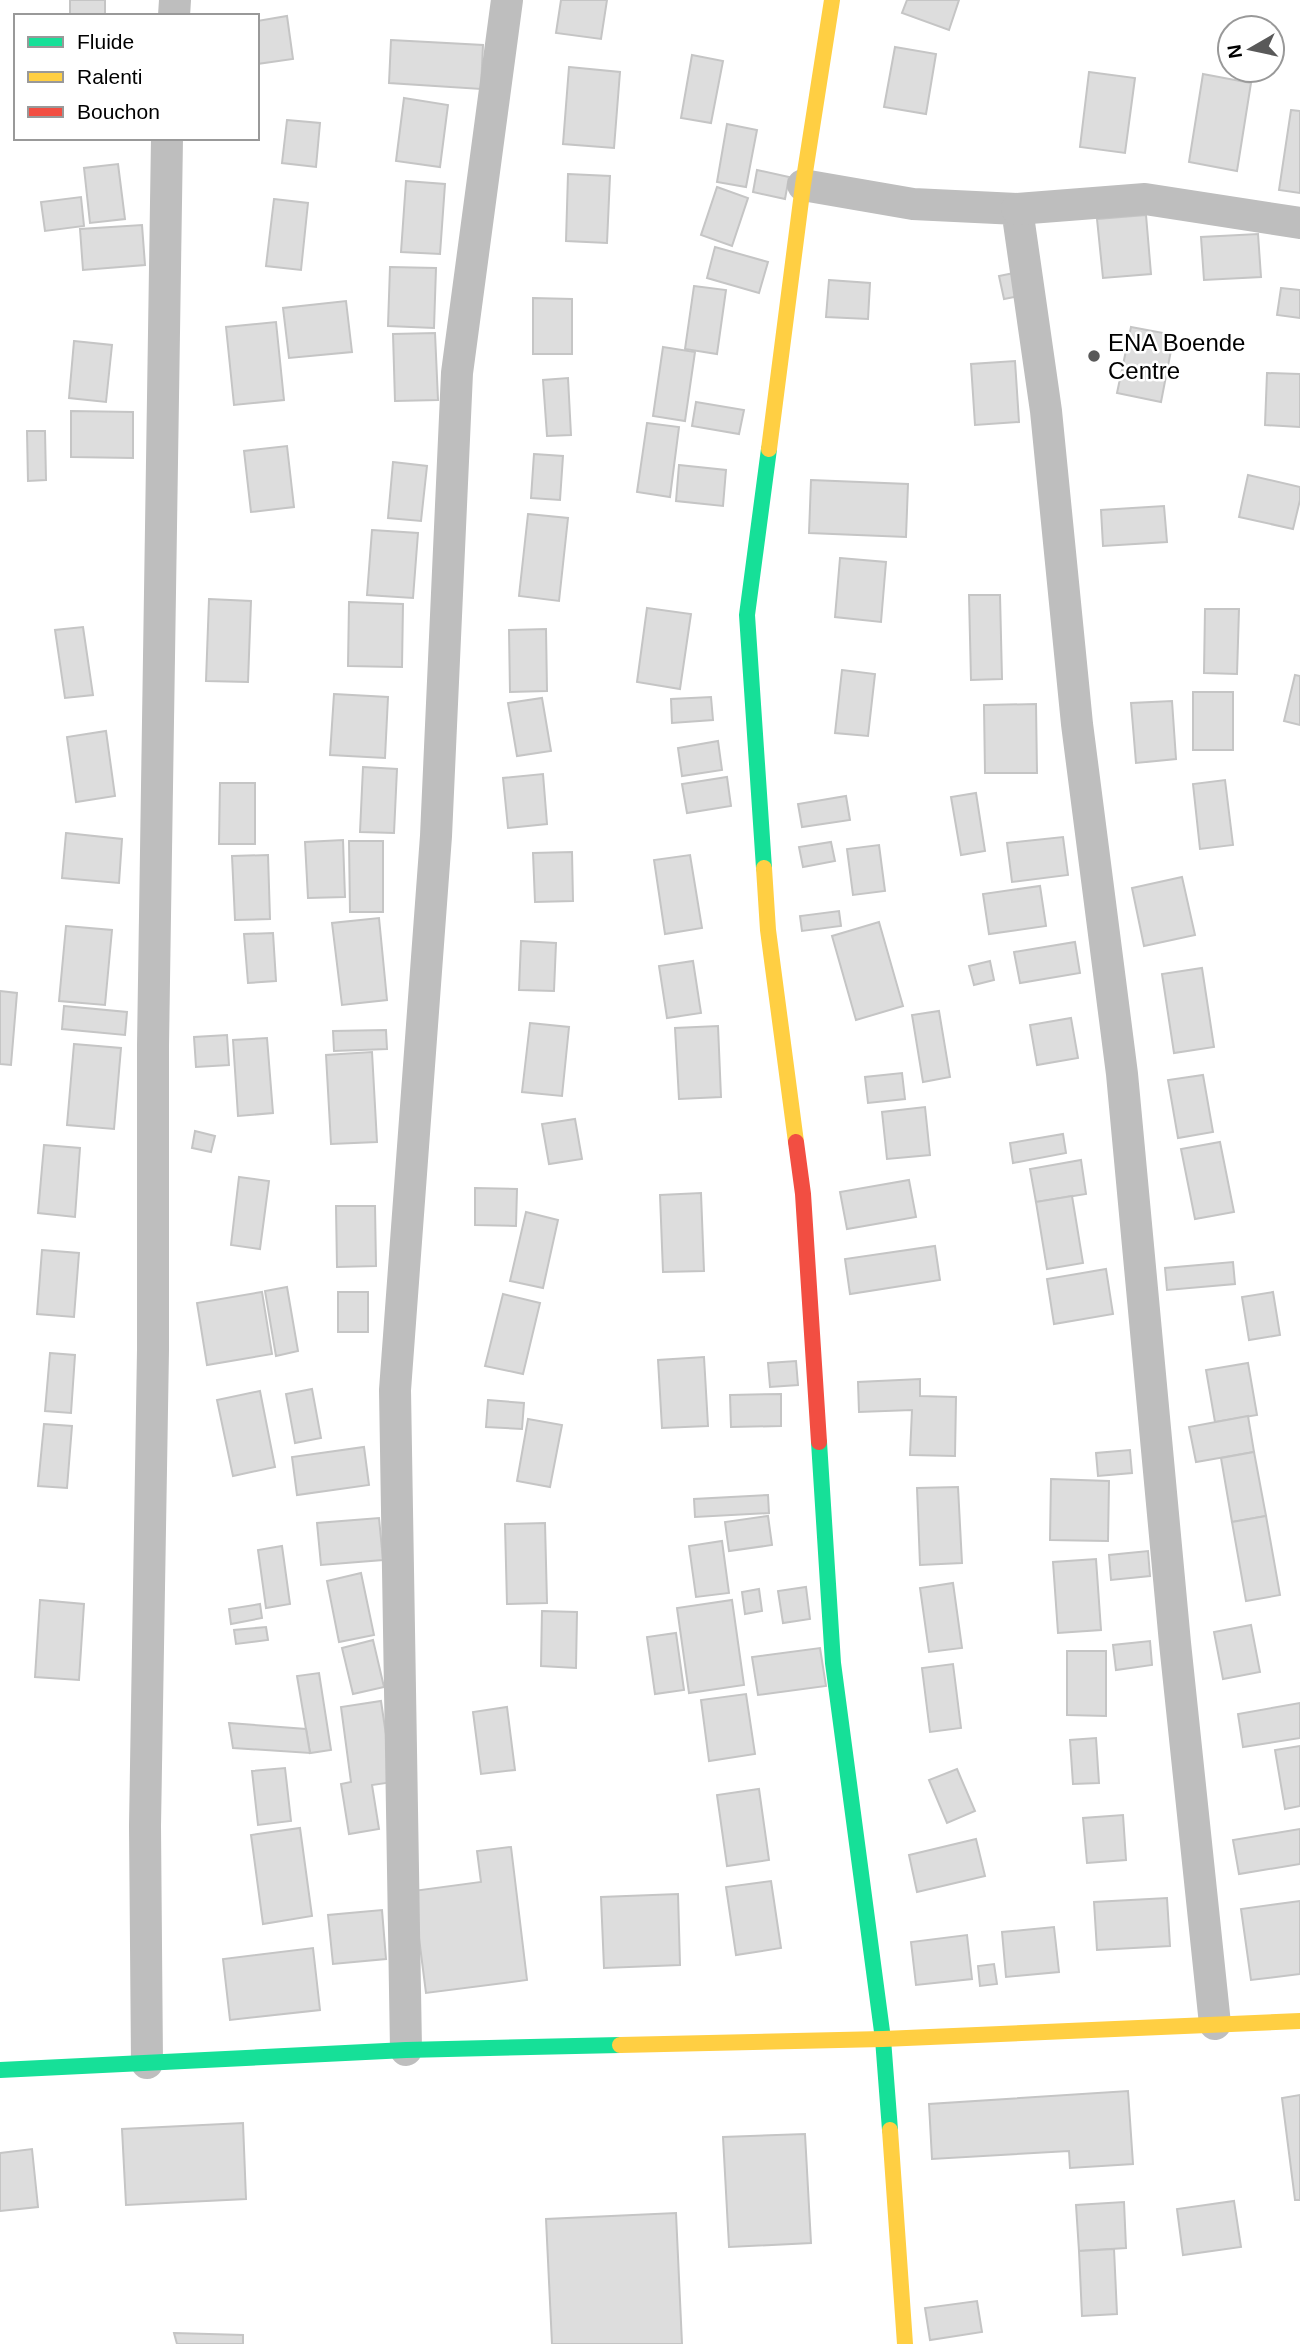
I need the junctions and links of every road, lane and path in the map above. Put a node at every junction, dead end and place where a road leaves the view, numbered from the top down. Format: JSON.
{"nodes":[{"id":1,"x":507,"y":0,"type":"edge"},
{"id":2,"x":832,"y":0,"type":"edge"},
{"id":3,"x":167,"y":140,"type":"edge"},
{"id":4,"x":803,"y":184,"type":"junction"},
{"id":5,"x":1017,"y":209,"type":"junction"},
{"id":6,"x":1300,"y":223,"type":"edge"},
{"id":7,"x":1300,"y":2021,"type":"edge"},
{"id":8,"x":1215,"y":2024,"type":"junction"},
{"id":9,"x":883,"y":2039,"type":"junction"},
{"id":10,"x":406,"y":2050,"type":"junction"},
{"id":11,"x":147,"y":2063,"type":"junction"},
{"id":12,"x":0,"y":2070,"type":"edge"},
{"id":13,"x":905,"y":2344,"type":"edge"}],
"edges":[{"from":1,"to":10,"type":"street"},
{"from":2,"to":4,"type":"street"},
{"from":3,"to":11,"type":"street"},
{"from":4,"to":5,"type":"street"},
{"from":4,"to":9,"type":"street"},
{"from":5,"to":6,"type":"street"},
{"from":5,"to":8,"type":"street"},
{"from":7,"to":8,"type":"street"},
{"from":8,"to":9,"type":"street"},
{"from":9,"to":10,"type":"street"},
{"from":9,"to":13,"type":"street"},
{"from":10,"to":11,"type":"street"},
{"from":11,"to":12,"type":"street"}]}
